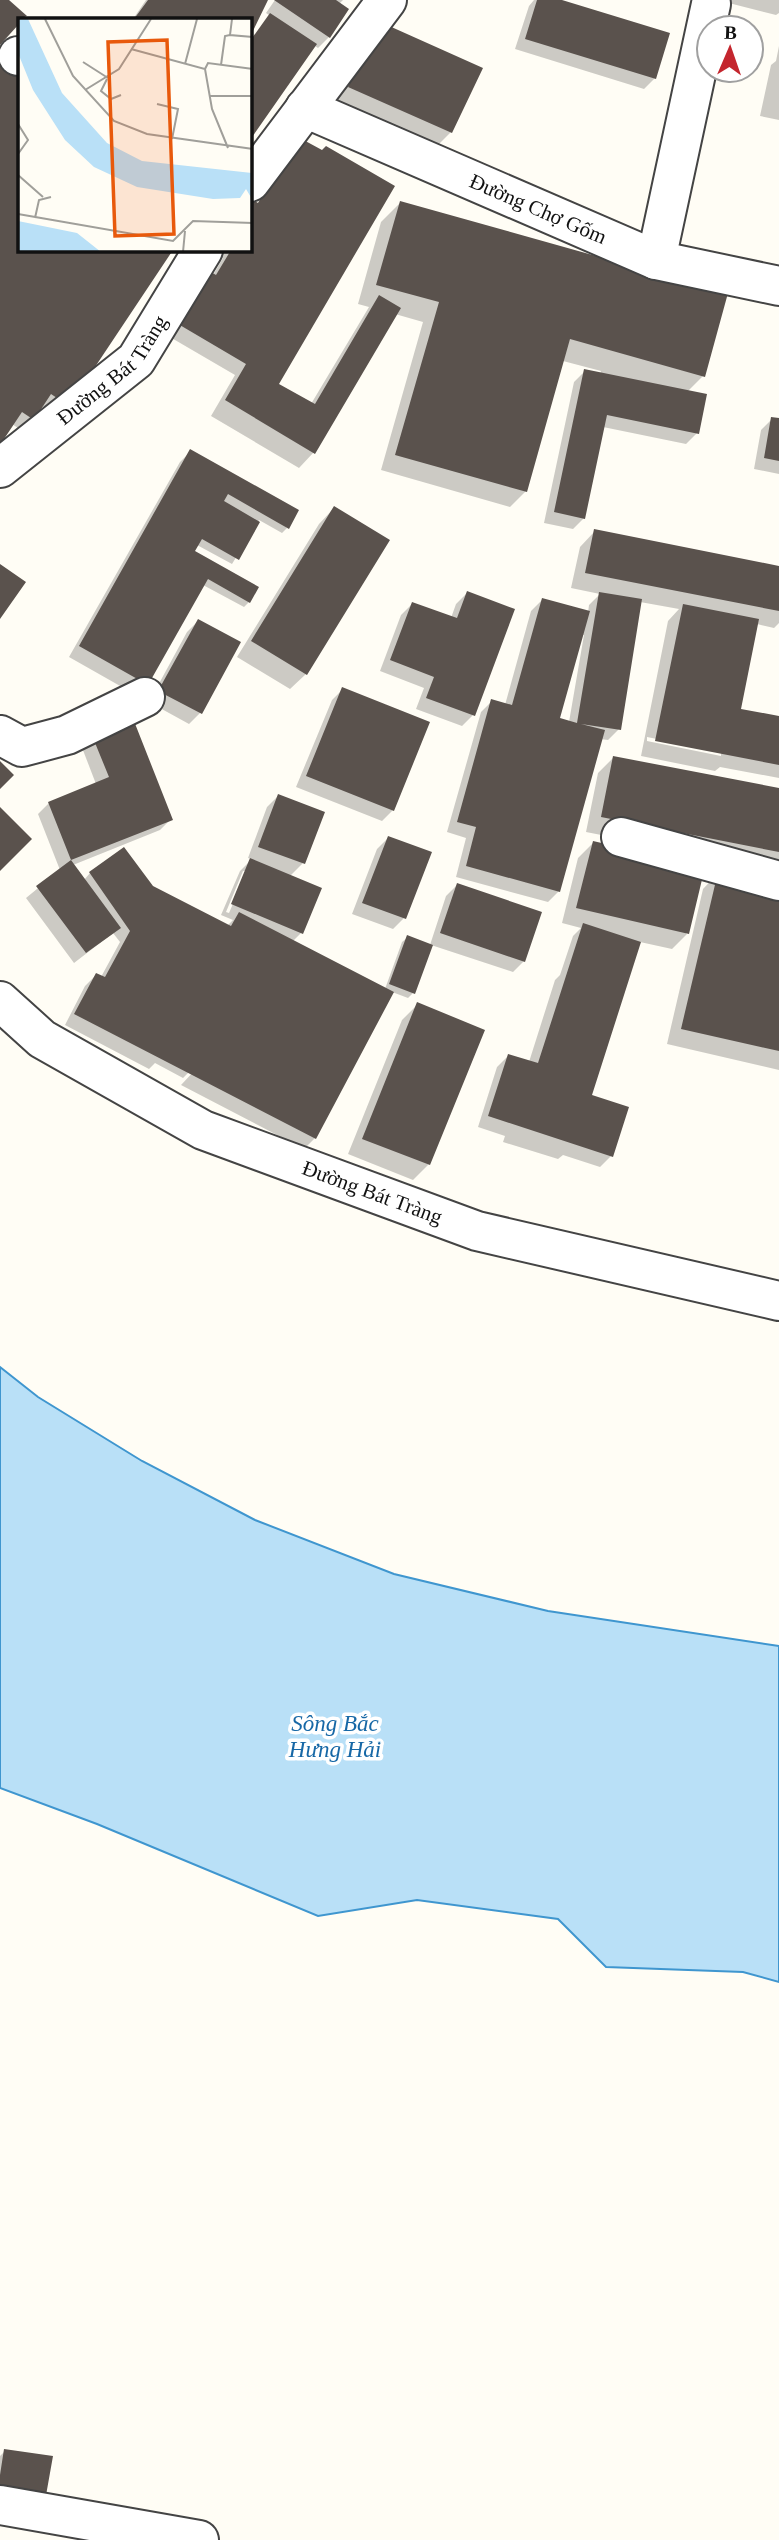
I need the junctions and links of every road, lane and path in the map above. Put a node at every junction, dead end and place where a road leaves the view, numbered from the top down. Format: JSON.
{"nodes":[{"id":1,"x":387,"y":0,"type":"edge"},
{"id":2,"x":710,"y":4,"type":"dead end"},
{"id":3,"x":304,"y":108,"type":"junction"},
{"id":4,"x":252,"y":179,"type":"edge"},
{"id":5,"x":202,"y":252,"type":"edge"},
{"id":6,"x":656,"y":260,"type":"junction"},
{"id":7,"x":779,"y":286,"type":"edge"},
{"id":8,"x":0,"y":468,"type":"edge"},
{"id":9,"x":145,"y":697,"type":"dead end"},
{"id":10,"x":0,"y":735,"type":"edge"},
{"id":11,"x":621,"y":837,"type":"dead end"},
{"id":12,"x":779,"y":881,"type":"edge"},
{"id":13,"x":0,"y":1001,"type":"edge"},
{"id":14,"x":779,"y":1301,"type":"edge"},
{"id":15,"x":0,"y":2505,"type":"edge"},
{"id":16,"x":198,"y":2540,"type":"edge"}],
"edges":[{"from":1,"to":3,"type":"street"},
{"from":2,"to":6,"type":"street"},
{"from":3,"to":4,"type":"street"},
{"from":3,"to":6,"type":"street","name":"Đường Chợ Gốm"},
{"from":5,"to":8,"type":"street","name":"Đường Bát Tràng"},
{"from":6,"to":7,"type":"street","name":"Đường Chợ Gốm"},
{"from":9,"to":10,"type":"street"},
{"from":11,"to":12,"type":"street"},
{"from":13,"to":14,"type":"street","name":"Đường Bát Tràng"},
{"from":15,"to":16,"type":"street"}]}
